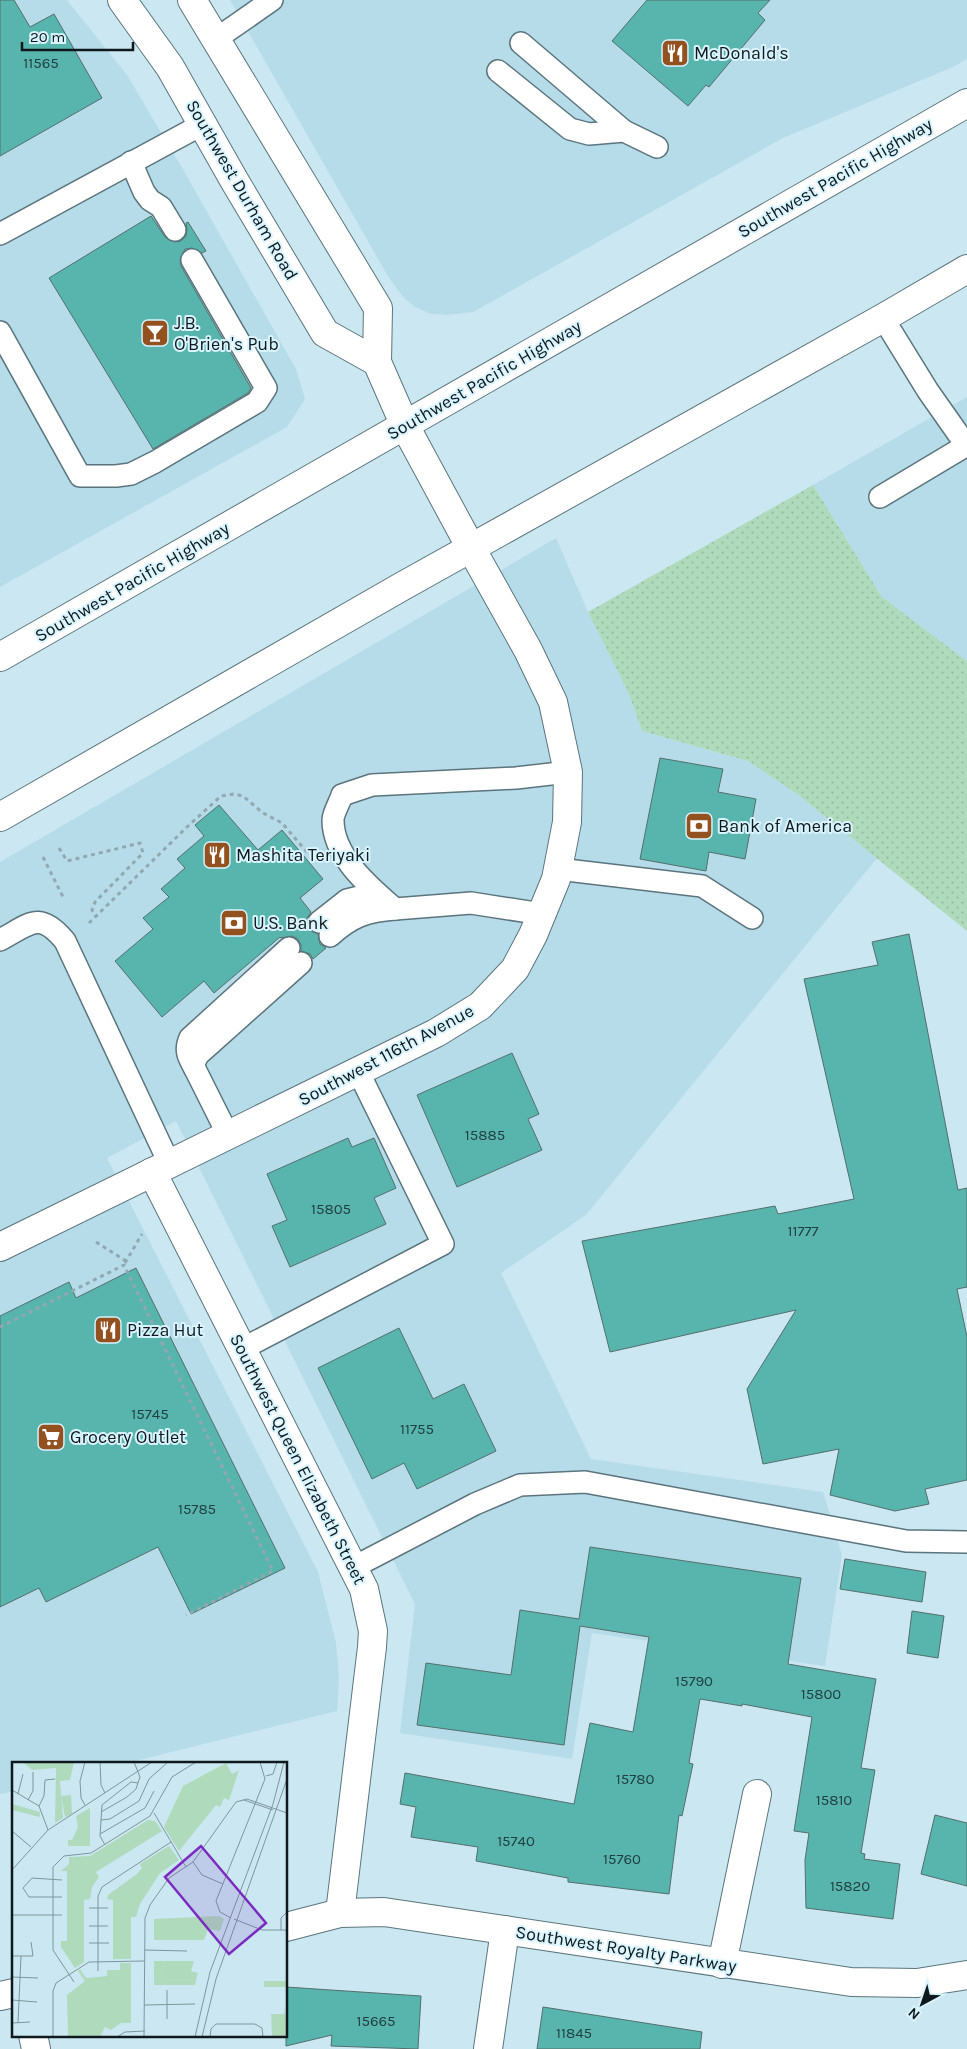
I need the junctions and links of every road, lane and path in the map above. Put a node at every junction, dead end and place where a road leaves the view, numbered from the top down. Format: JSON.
{"nodes":[{"id":1,"x":122,"y":0,"type":"edge"},
{"id":2,"x":192,"y":0,"type":"edge"},
{"id":3,"x":272,"y":0,"type":"edge"},
{"id":4,"x":216,"y":39,"type":"junction"},
{"id":5,"x":521,"y":44,"type":"dead end"},
{"id":6,"x":498,"y":71,"type":"dead end"},
{"id":7,"x":967,"y":102,"type":"edge"},
{"id":8,"x":203,"y":124,"type":"junction"},
{"id":9,"x":624,"y":131,"type":"junction"},
{"id":10,"x":657,"y":147,"type":"dead end"},
{"id":11,"x":131,"y":162,"type":"junction"},
{"id":12,"x":175,"y":230,"type":"dead end"},
{"id":13,"x":0,"y":234,"type":"edge"},
{"id":14,"x":192,"y":260,"type":"dead end"},
{"id":15,"x":967,"y":269,"type":"edge"},
{"id":16,"x":883,"y":318,"type":"junction"},
{"id":17,"x":0,"y":332,"type":"edge"},
{"id":18,"x":377,"y":362,"type":"junction"},
{"id":19,"x":405,"y":426,"type":"junction"},
{"id":20,"x":967,"y":445,"type":"edge"},
{"id":21,"x":880,"y":497,"type":"dead end"},
{"id":22,"x":471,"y":548,"type":"junction"},
{"id":23,"x":0,"y":657,"type":"edge"},
{"id":24,"x":568,"y":772,"type":"junction"},
{"id":25,"x":0,"y":817,"type":"edge"},
{"id":26,"x":59,"y":848,"type":"dead end"},
{"id":27,"x":339,"y":849,"type":"junction"},
{"id":28,"x":43,"y":857,"type":"dead end"},
{"id":29,"x":558,"y":869,"type":"junction"},
{"id":30,"x":376,"y":893,"type":"junction"},
{"id":31,"x":395,"y":909,"type":"junction"},
{"id":32,"x":542,"y":914,"type":"junction"},
{"id":33,"x":96,"y":916,"type":"junction"},
{"id":34,"x":752,"y":918,"type":"dead end"},
{"id":35,"x":72,"y":936,"type":"junction"},
{"id":36,"x":0,"y":940,"type":"edge"},
{"id":37,"x":295,"y":955,"type":"dead end"},
{"id":38,"x":358,"y":1072,"type":"junction"},
{"id":39,"x":228,"y":1135,"type":"junction"},
{"id":40,"x":160,"y":1168,"type":"junction"},
{"id":41,"x":142,"y":1234,"type":"dead end"},
{"id":42,"x":96,"y":1242,"type":"dead end"},
{"id":43,"x":0,"y":1247,"type":"edge"},
{"id":44,"x":125,"y":1263,"type":"junction"},
{"id":45,"x":0,"y":1327,"type":"edge"},
{"id":46,"x":242,"y":1349,"type":"junction"},
{"id":47,"x":967,"y":1542,"type":"edge"},
{"id":48,"x":354,"y":1567,"type":"junction"},
{"id":49,"x":186,"y":1615,"type":"dead end"},
{"id":50,"x":757,"y":1794,"type":"dead end"},
{"id":51,"x":340,"y":1913,"type":"junction"},
{"id":52,"x":288,"y":1926,"type":"edge"},
{"id":53,"x":505,"y":1930,"type":"junction"},
{"id":54,"x":722,"y":1964,"type":"junction"},
{"id":55,"x":967,"y":1975,"type":"edge"},
{"id":56,"x":32,"y":2036,"type":"edge"},
{"id":57,"x":36,"y":2049,"type":"edge"},
{"id":58,"x":488,"y":2049,"type":"edge"}],
"edges":[{"from":1,"to":8,"type":"main road","name":"Southwest Durham Road"},
{"from":2,"to":4,"type":"main road"},
{"from":3,"to":4,"type":"lane"},
{"from":4,"to":18,"type":"main road"},
{"from":5,"to":9,"type":"lane"},
{"from":6,"to":9,"type":"lane"},
{"from":7,"to":19,"type":"main road","name":"Southwest Pacific Highway"},
{"from":8,"to":11,"type":"lane"},
{"from":8,"to":18,"type":"main road","name":"Southwest Durham Road"},
{"from":9,"to":10,"type":"lane"},
{"from":11,"to":12,"type":"lane"},
{"from":11,"to":13,"type":"lane"},
{"from":14,"to":17,"type":"lane"},
{"from":15,"to":16,"type":"main road"},
{"from":16,"to":20,"type":"lane"},
{"from":16,"to":22,"type":"main road"},
{"from":18,"to":19,"type":"main road"},
{"from":19,"to":22,"type":"main road"},
{"from":19,"to":23,"type":"main road","name":"Southwest Pacific Highway"},
{"from":20,"to":21,"type":"lane"},
{"from":22,"to":24,"type":"main road","name":"Southwest 116th Avenue"},
{"from":22,"to":25,"type":"main road"},
{"from":24,"to":27,"type":"lane"},
{"from":24,"to":29,"type":"main road","name":"Southwest 116th Avenue"},
{"from":26,"to":33,"type":"path"},
{"from":27,"to":30,"type":"lane"},
{"from":27,"to":33,"type":"path"},
{"from":28,"to":35,"type":"path"},
{"from":29,"to":32,"type":"main road","name":"Southwest 116th Avenue"},
{"from":29,"to":34,"type":"lane"},
{"from":30,"to":31,"type":"lane"},
{"from":30,"to":31,"type":"lane"},
{"from":31,"to":32,"type":"lane"},
{"from":32,"to":38,"type":"main road","name":"Southwest 116th Avenue"},
{"from":33,"to":35,"type":"path"},
{"from":35,"to":36,"type":"lane"},
{"from":35,"to":40,"type":"lane"},
{"from":37,"to":39,"type":"lane"},
{"from":38,"to":39,"type":"main road","name":"Southwest 116th Avenue"},
{"from":38,"to":46,"type":"lane"},
{"from":39,"to":40,"type":"main road","name":"Southwest 116th Avenue"},
{"from":40,"to":43,"type":"main road","name":"Southwest 116th Avenue"},
{"from":40,"to":46,"type":"main road","name":"Southwest Queen Elizabeth Street"},
{"from":41,"to":44,"type":"path"},
{"from":42,"to":44,"type":"path"},
{"from":44,"to":45,"type":"path"},
{"from":44,"to":49,"type":"path"},
{"from":46,"to":48,"type":"main road","name":"Southwest Queen Elizabeth Street"},
{"from":47,"to":48,"type":"lane"},
{"from":48,"to":51,"type":"main road","name":"Southwest Queen Elizabeth Street"},
{"from":50,"to":54,"type":"main road"},
{"from":51,"to":52,"type":"main road","name":"Southwest Royalty Parkway"},
{"from":51,"to":53,"type":"main road","name":"Southwest Royalty Parkway"},
{"from":53,"to":54,"type":"main road","name":"Southwest Royalty Parkway"},
{"from":53,"to":58,"type":"main road"},
{"from":54,"to":55,"type":"main road","name":"Southwest Royalty Parkway"},
{"from":56,"to":57,"type":"main road"}]}
